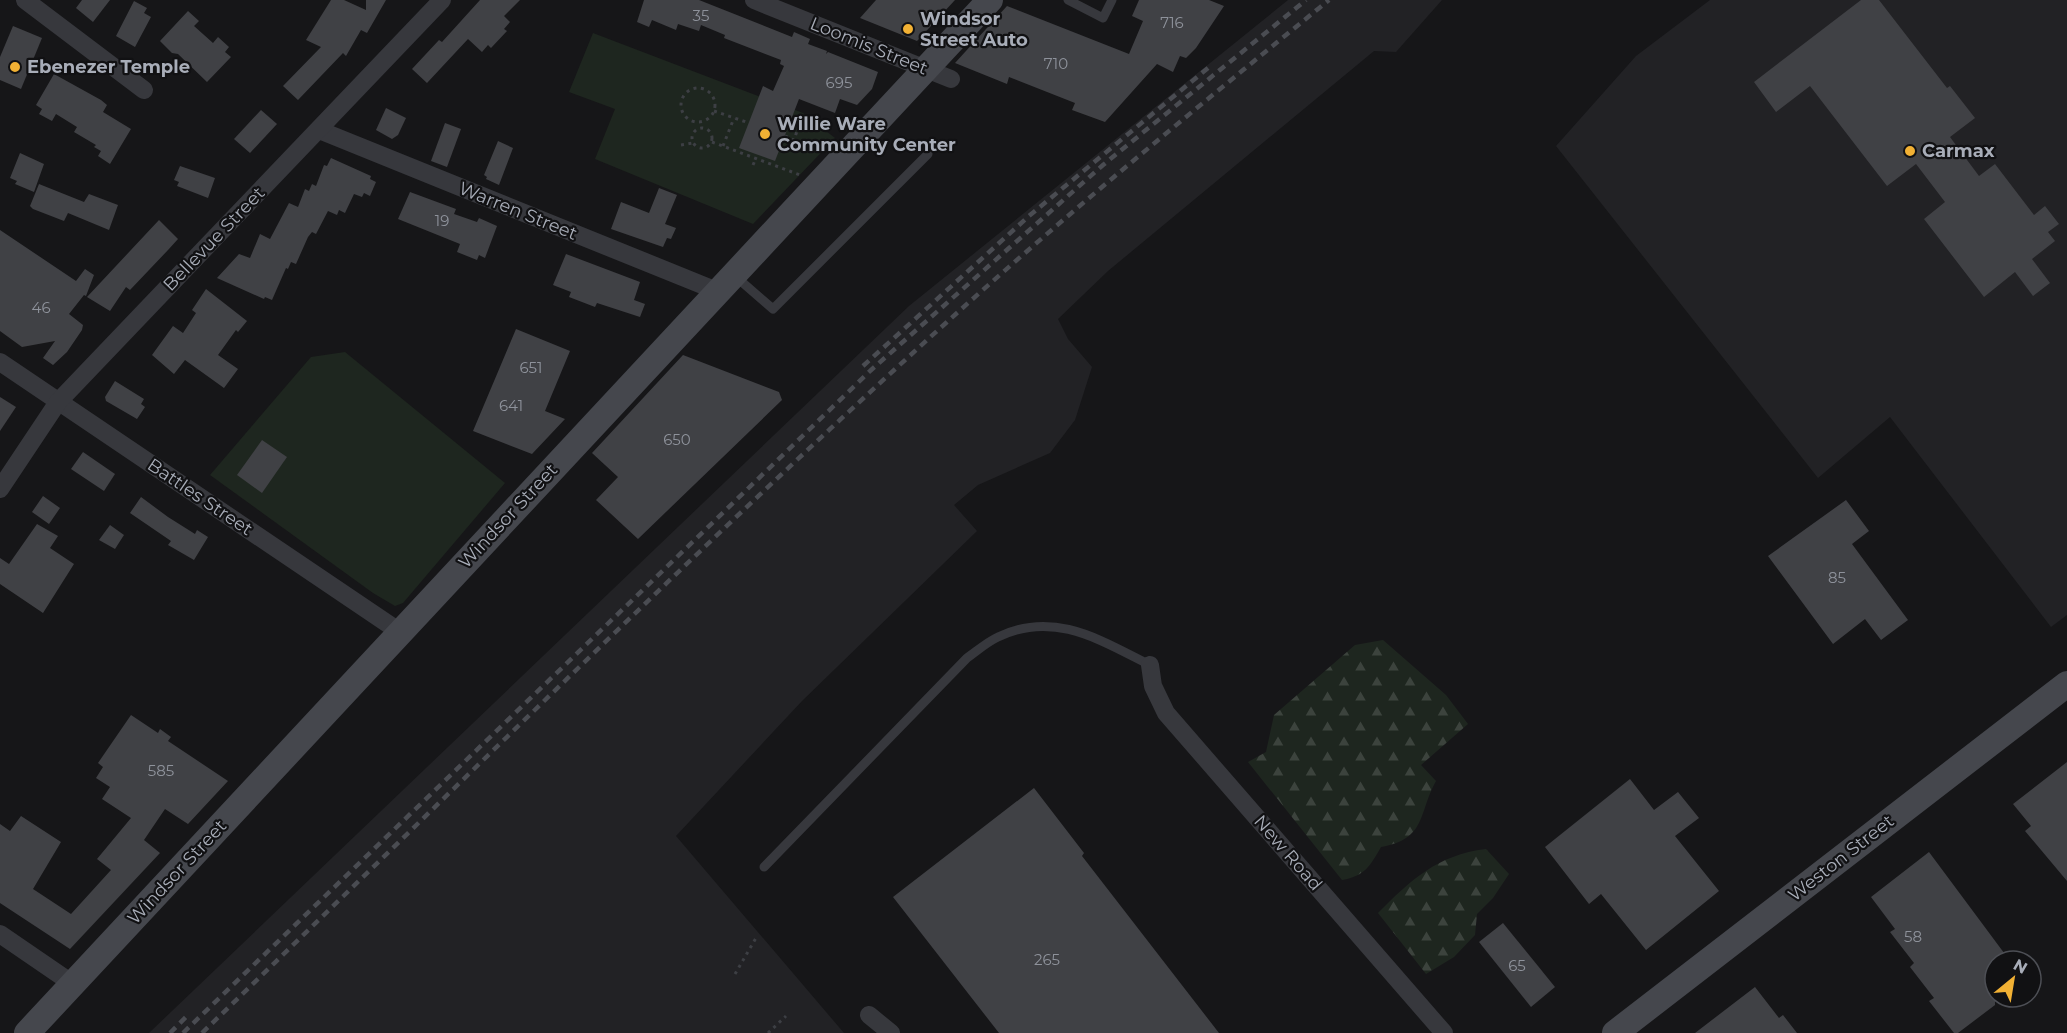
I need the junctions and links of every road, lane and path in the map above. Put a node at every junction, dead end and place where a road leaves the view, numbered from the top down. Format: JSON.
{"nodes":[{"id":1,"x":25,"y":0,"type":"edge"},
{"id":2,"x":442,"y":0,"type":"edge"},
{"id":3,"x":753,"y":0,"type":"edge"},
{"id":4,"x":990,"y":0,"type":"edge"},
{"id":5,"x":1068,"y":0,"type":"edge"},
{"id":6,"x":1112,"y":0,"type":"edge"},
{"id":7,"x":925,"y":69,"type":"junction"},
{"id":8,"x":951,"y":79,"type":"dead end"},
{"id":9,"x":144,"y":90,"type":"dead end"},
{"id":10,"x":714,"y":111,"type":"junction"},
{"id":11,"x":734,"y":118,"type":"junction"},
{"id":12,"x":700,"y":122,"type":"junction"},
{"id":13,"x":800,"y":122,"type":"dead end"},
{"id":14,"x":749,"y":123,"type":"dead end"},
{"id":15,"x":700,"y":128,"type":"junction"},
{"id":16,"x":320,"y":130,"type":"junction"},
{"id":17,"x":784,"y":136,"type":"dead end"},
{"id":18,"x":712,"y":142,"type":"junction"},
{"id":19,"x":693,"y":143,"type":"junction"},
{"id":20,"x":681,"y":145,"type":"dead end"},
{"id":21,"x":723,"y":146,"type":"junction"},
{"id":22,"x":928,"y":154,"type":"dead end"},
{"id":23,"x":756,"y":158,"type":"junction"},
{"id":24,"x":753,"y":165,"type":"dead end"},
{"id":25,"x":803,"y":176,"type":"dead end"},
{"id":26,"x":725,"y":283,"type":"junction"},
{"id":27,"x":0,"y":362,"type":"edge"},
{"id":28,"x":58,"y":402,"type":"junction"},
{"id":29,"x":0,"y":489,"type":"edge"},
{"id":30,"x":400,"y":632,"type":"junction"},
{"id":31,"x":1150,"y":665,"type":"joint"},
{"id":32,"x":2067,"y":684,"type":"edge"},
{"id":33,"x":764,"y":867,"type":"dead end"},
{"id":34,"x":0,"y":934,"type":"edge"},
{"id":35,"x":756,"y":938,"type":"dead end"},
{"id":36,"x":735,"y":974,"type":"dead end"},
{"id":37,"x":73,"y":984,"type":"junction"},
{"id":38,"x":786,"y":1016,"type":"dead end"},
{"id":39,"x":869,"y":1016,"type":"dead end"},
{"id":40,"x":27,"y":1033,"type":"edge"},
{"id":41,"x":768,"y":1033,"type":"edge"},
{"id":42,"x":891,"y":1033,"type":"edge"},
{"id":43,"x":1444,"y":1033,"type":"edge"},
{"id":44,"x":1616,"y":1033,"type":"edge"}],
"edges":[{"from":1,"to":9,"type":"street"},
{"from":2,"to":16,"type":"street","name":"Bellevue Street"},
{"from":3,"to":7,"type":"street","name":"Loomis Street"},
{"from":4,"to":7,"type":"main road","name":"Windsor Street"},
{"from":5,"to":6,"type":"lane"},
{"from":7,"to":8,"type":"street","name":"Loomis Street"},
{"from":7,"to":26,"type":"main road","name":"Windsor Street"},
{"from":10,"to":11,"type":"path"},
{"from":10,"to":12,"type":"path"},
{"from":10,"to":12,"type":"path"},
{"from":11,"to":14,"type":"path"},
{"from":11,"to":21,"type":"path"},
{"from":12,"to":15,"type":"path"},
{"from":13,"to":17,"type":"path"},
{"from":15,"to":18,"type":"path"},
{"from":15,"to":19,"type":"path"},
{"from":16,"to":26,"type":"street","name":"Warren Street"},
{"from":16,"to":28,"type":"street","name":"Bellevue Street"},
{"from":18,"to":19,"type":"path"},
{"from":18,"to":21,"type":"path"},
{"from":19,"to":20,"type":"path"},
{"from":21,"to":23,"type":"path"},
{"from":22,"to":26,"type":"lane"},
{"from":23,"to":24,"type":"path"},
{"from":23,"to":25,"type":"path"},
{"from":26,"to":30,"type":"main road","name":"Windsor Street"},
{"from":27,"to":28,"type":"street","name":"Battles Street"},
{"from":28,"to":29,"type":"street","name":"Bellevue Street"},
{"from":28,"to":30,"type":"street","name":"Battles Street"},
{"from":30,"to":37,"type":"main road","name":"Windsor Street"},
{"from":31,"to":33,"type":"lane"},
{"from":31,"to":43,"type":"street","name":"New Road"},
{"from":32,"to":44,"type":"main road","name":"Weston Street"},
{"from":34,"to":37,"type":"street"},
{"from":35,"to":36,"type":"path"},
{"from":37,"to":40,"type":"main road","name":"Windsor Street"},
{"from":38,"to":41,"type":"path"},
{"from":39,"to":42,"type":"street"}]}
